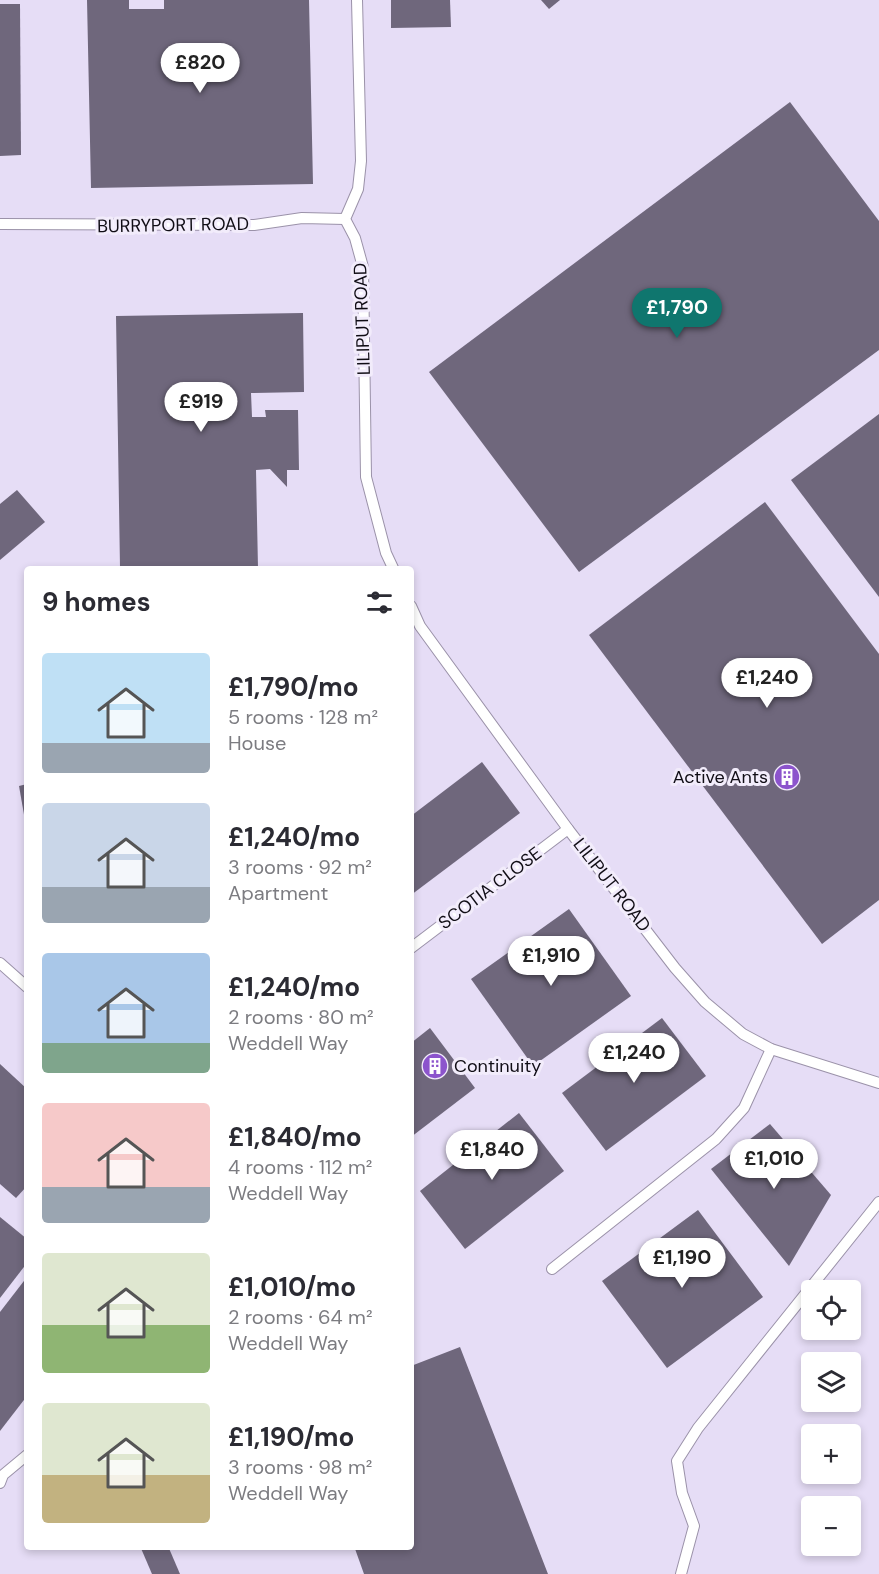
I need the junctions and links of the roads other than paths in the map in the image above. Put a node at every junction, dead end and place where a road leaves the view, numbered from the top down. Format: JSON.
{"nodes":[{"id":1,"x":357,"y":0,"type":"edge"},
{"id":2,"x":345,"y":219,"type":"junction"},
{"id":3,"x":0,"y":224,"type":"edge"},
{"id":4,"x":392,"y":566,"type":"edge"},
{"id":5,"x":414,"y":613,"type":"edge"},
{"id":6,"x":568,"y":828,"type":"junction"},
{"id":7,"x":414,"y":946,"type":"edge"},
{"id":8,"x":0,"y":963,"type":"edge"},
{"id":9,"x":24,"y":984,"type":"edge"},
{"id":10,"x":771,"y":1049,"type":"junction"},
{"id":11,"x":879,"y":1083,"type":"edge"},
{"id":12,"x":879,"y":1202,"type":"edge"},
{"id":13,"x":552,"y":1269,"type":"dead end"},
{"id":14,"x":24,"y":1458,"type":"edge"},
{"id":15,"x":1,"y":1477,"type":"edge"},
{"id":16,"x":681,"y":1574,"type":"edge"}],
"edges":[{"from":1,"to":2,"type":"street"},
{"from":2,"to":3,"type":"street","name":"BURRYPORT ROAD"},
{"from":2,"to":4,"type":"street","name":"LILIPUT ROAD"},
{"from":5,"to":6,"type":"street","name":"LILIPUT ROAD"},
{"from":6,"to":7,"type":"street","name":"SCOTIA CLOSE"},
{"from":6,"to":10,"type":"street","name":"LILIPUT ROAD"},
{"from":8,"to":9,"type":"street"},
{"from":10,"to":11,"type":"street","name":"LILIPUT ROAD"},
{"from":10,"to":13,"type":"street"},
{"from":12,"to":16,"type":"street"},
{"from":14,"to":15,"type":"street"}]}
